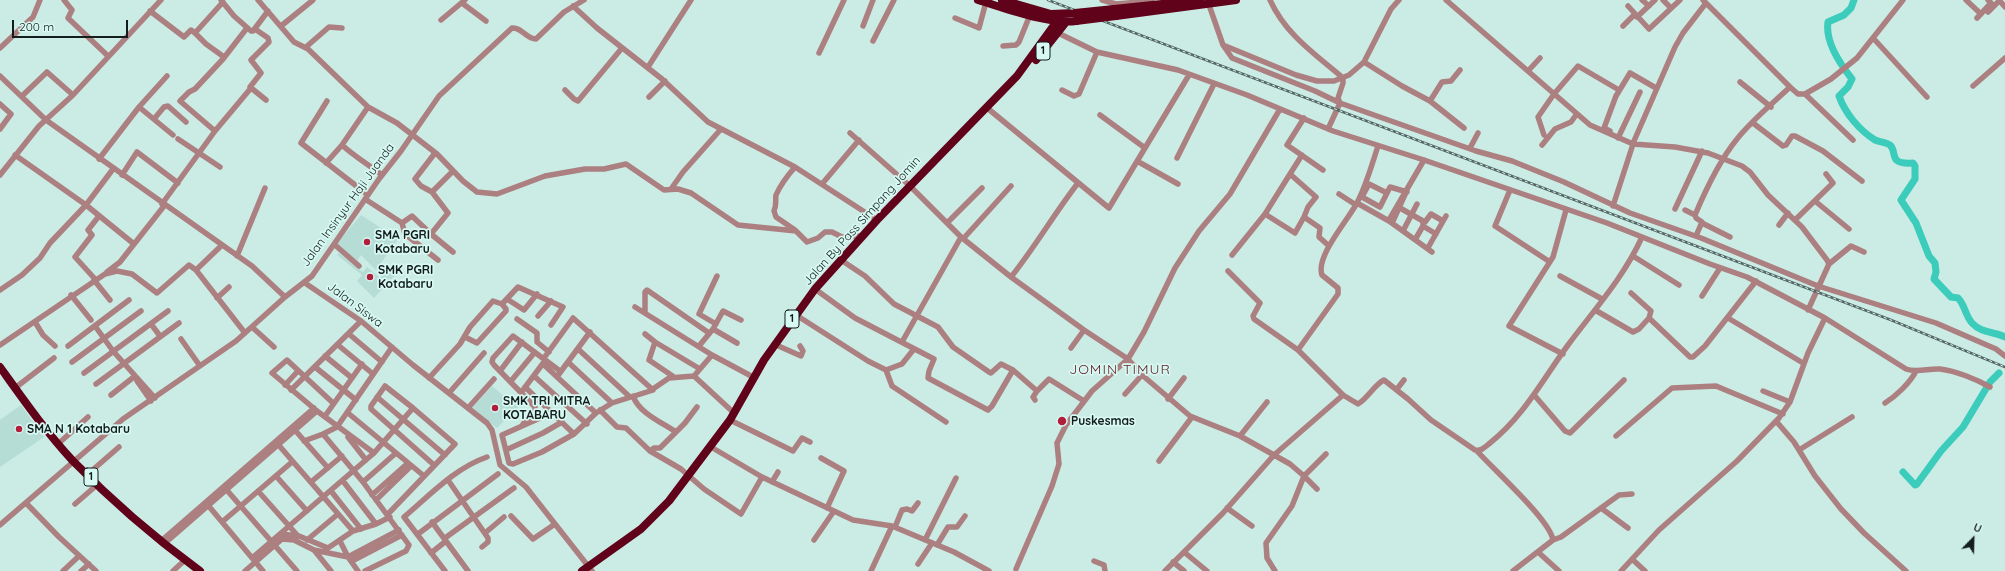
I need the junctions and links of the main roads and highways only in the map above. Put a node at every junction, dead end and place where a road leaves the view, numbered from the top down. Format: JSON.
{"nodes":[{"id":1,"x":1002,"y":0,"type":"edge"},
{"id":2,"x":1200,"y":0,"type":"edge"},
{"id":3,"x":1236,"y":0,"type":"edge"},
{"id":4,"x":982,"y":1,"type":"edge"},
{"id":5,"x":1189,"y":2,"type":"edge"},
{"id":6,"x":1208,"y":2,"type":"edge"},
{"id":7,"x":1075,"y":17,"type":"junction"},
{"id":8,"x":1046,"y":19,"type":"junction"},
{"id":9,"x":1057,"y":21,"type":"junction"},
{"id":10,"x":1066,"y":22,"type":"junction"},
{"id":11,"x":1055,"y":31,"type":"junction"},
{"id":12,"x":1042,"y":43,"type":"junction"},
{"id":13,"x":1017,"y":76,"type":"junction"},
{"id":14,"x":0,"y":367,"type":"edge"},
{"id":15,"x":588,"y":570,"type":"edge"},
{"id":16,"x":200,"y":571,"type":"edge"}],
"edges":[{"from":1,"to":7,"type":"highway"},
{"from":2,"to":5,"type":"highway"},
{"from":3,"to":6,"type":"highway"},
{"from":4,"to":8,"type":"highway"},
{"from":5,"to":6,"type":"highway"},
{"from":5,"to":7,"type":"highway","bridge":true},
{"from":7,"to":10,"type":"highway"},
{"from":8,"to":9,"type":"highway"},
{"from":8,"to":12,"type":"highway"},
{"from":9,"to":10,"type":"highway"},
{"from":9,"to":11,"type":"highway","name":"Jalan By Pass Simpang Jomin","number":"1"},
{"from":10,"to":11,"type":"highway","name":"Jalan By Pass Simpang Jomin","number":"1"},
{"from":11,"to":12,"type":"highway","name":"Jalan By Pass Simpang Jomin","number":"1"},
{"from":11,"to":13,"type":"highway","name":"Jalan By Pass Simpang Jomin","number":"1"},
{"from":12,"to":13,"type":"highway","name":"Jalan By Pass Simpang Jomin","number":"1"},
{"from":13,"to":15,"type":"highway","name":"Jalan By Pass Simpang Jomin","number":"1"},
{"from":14,"to":16,"type":"highway","number":"1"}]}
